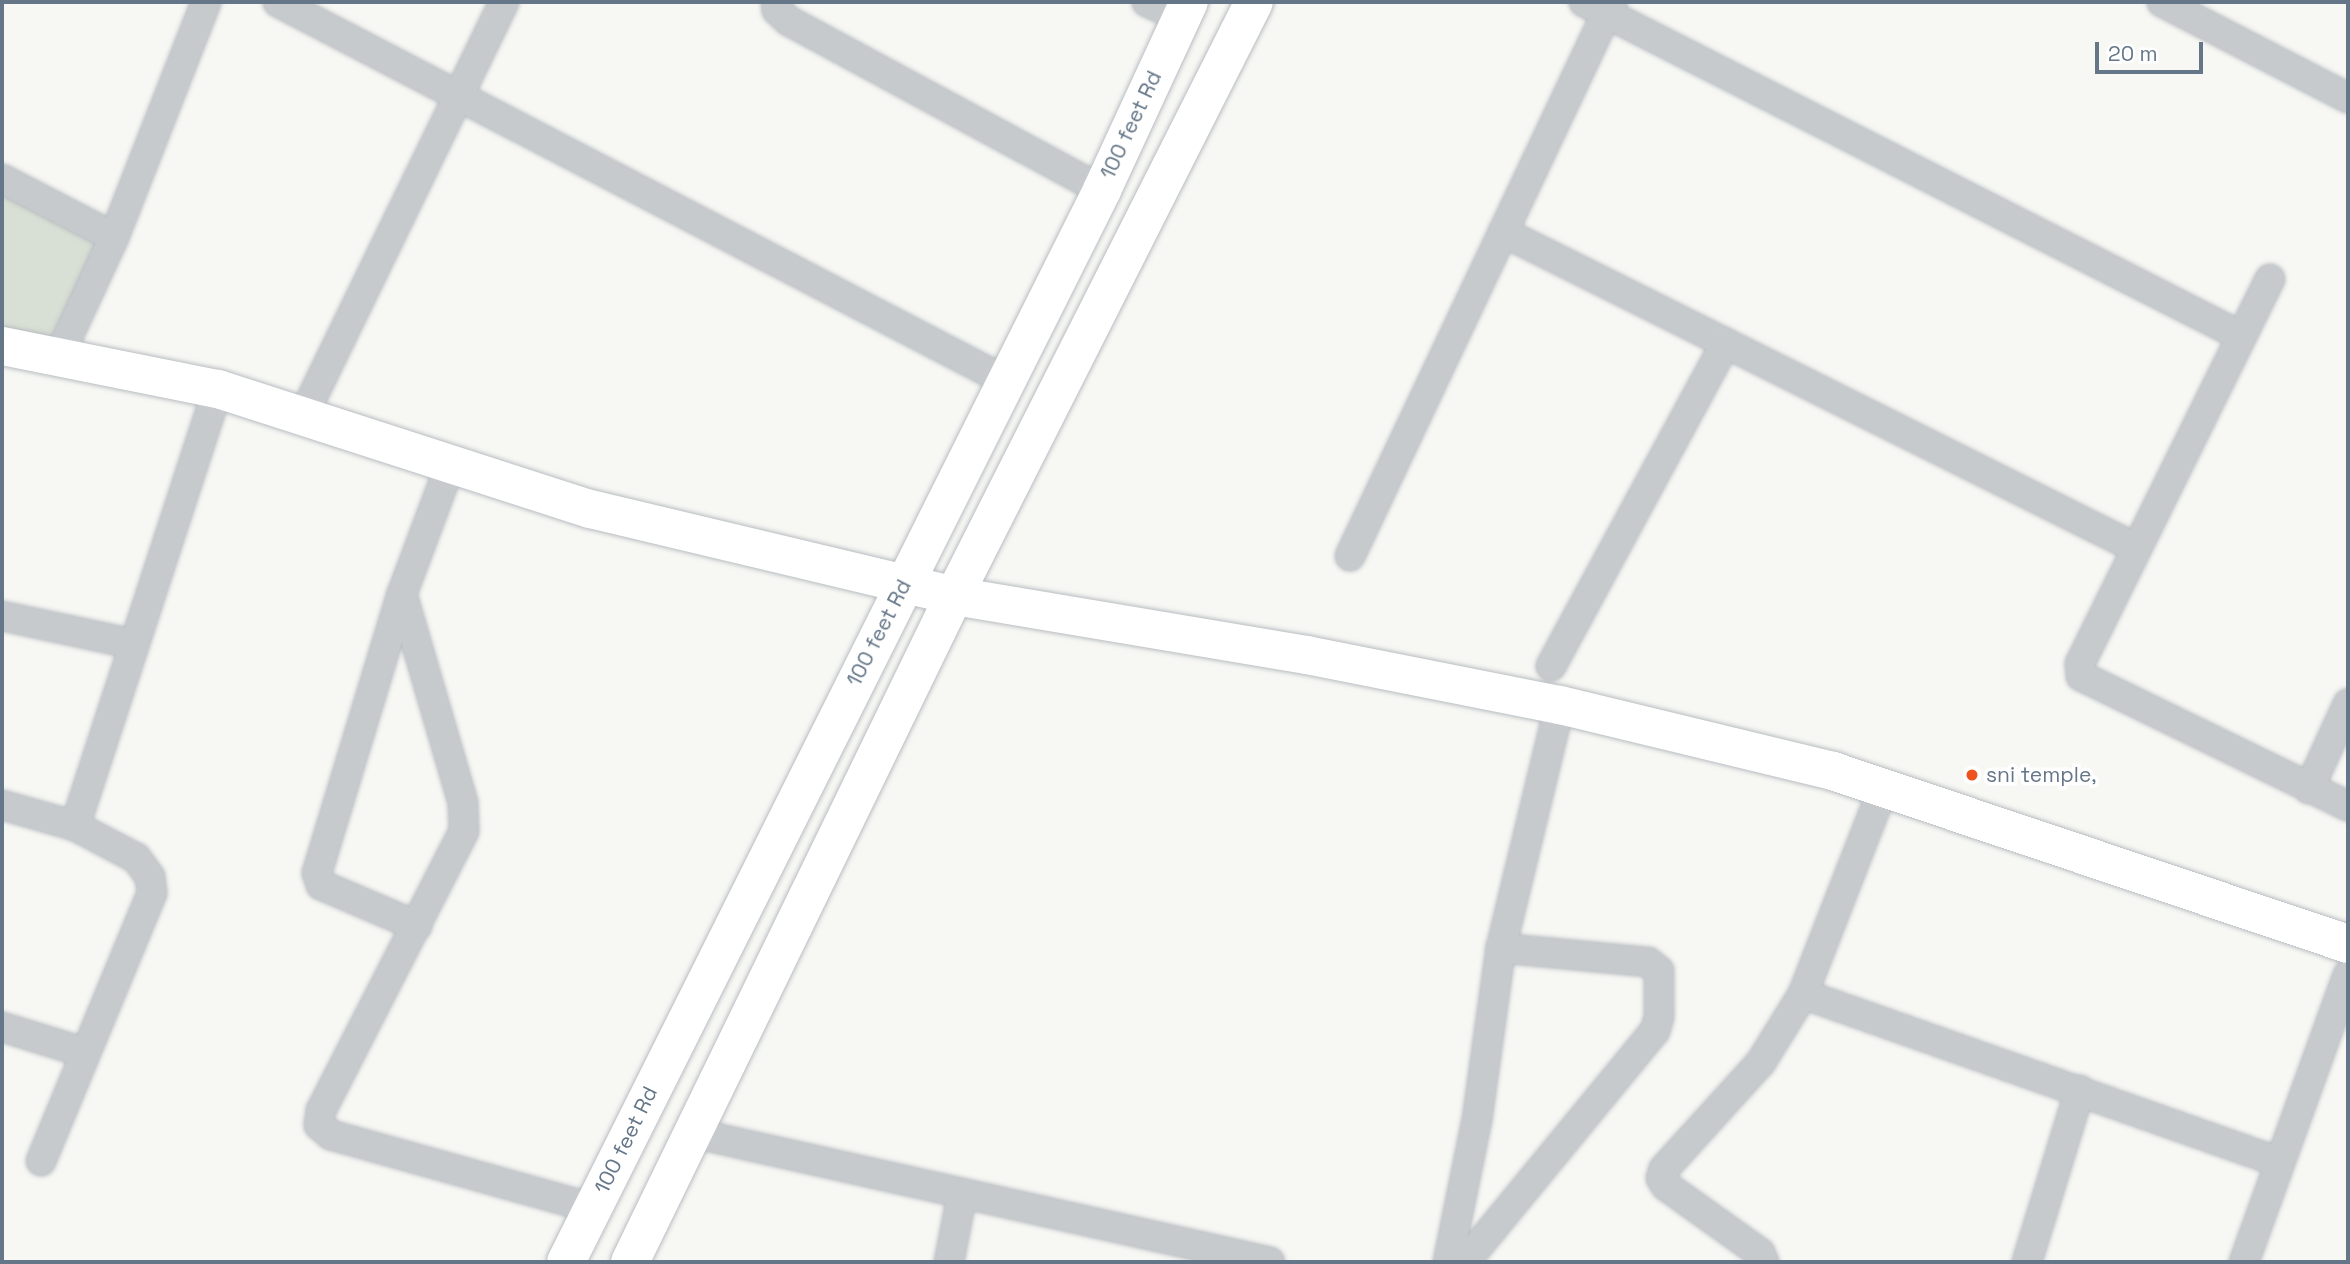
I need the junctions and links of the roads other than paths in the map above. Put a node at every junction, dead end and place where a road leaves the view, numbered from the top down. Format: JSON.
{"nodes":[{"id":1,"x":206,"y":2,"type":"edge"},
{"id":2,"x":278,"y":2,"type":"edge"},
{"id":3,"x":504,"y":2,"type":"edge"},
{"id":4,"x":776,"y":2,"type":"edge"},
{"id":5,"x":1147,"y":2,"type":"edge"},
{"id":6,"x":1254,"y":2,"type":"edge"},
{"id":7,"x":2162,"y":2,"type":"edge"},
{"id":8,"x":1601,"y":6,"type":"edge"},
{"id":9,"x":1185,"y":9,"type":"edge"},
{"id":10,"x":459,"y":93,"type":"junction"},
{"id":11,"x":2348,"y":99,"type":"edge"},
{"id":12,"x":2,"y":179,"type":"edge"},
{"id":13,"x":1102,"y":190,"type":"junction"},
{"id":14,"x":1503,"y":232,"type":"junction"},
{"id":15,"x":114,"y":237,"type":"junction"},
{"id":16,"x":2270,"y":279,"type":"dead end"},
{"id":17,"x":2239,"y":335,"type":"junction"},
{"id":18,"x":1726,"y":343,"type":"junction"},
{"id":19,"x":2,"y":346,"type":"edge"},
{"id":20,"x":60,"y":355,"type":"junction"},
{"id":21,"x":1006,"y":381,"type":"junction"},
{"id":22,"x":218,"y":389,"type":"junction"},
{"id":23,"x":304,"y":414,"type":"junction"},
{"id":24,"x":450,"y":463,"type":"junction"},
{"id":25,"x":2136,"y":548,"type":"junction"},
{"id":26,"x":1350,"y":556,"type":"dead end"},
{"id":27,"x":905,"y":581,"type":"junction"},
{"id":28,"x":402,"y":594,"type":"junction"},
{"id":29,"x":954,"y":596,"type":"junction"},
{"id":30,"x":2,"y":616,"type":"edge"},
{"id":31,"x":134,"y":644,"type":"junction"},
{"id":32,"x":1551,"y":666,"type":"dead end"},
{"id":33,"x":2348,"y":704,"type":"edge"},
{"id":34,"x":1560,"y":705,"type":"junction"},
{"id":35,"x":1883,"y":789,"type":"junction"},
{"id":36,"x":2309,"y":789,"type":"junction"},
{"id":37,"x":2,"y":805,"type":"edge"},
{"id":38,"x":2348,"y":806,"type":"edge"},
{"id":39,"x":75,"y":826,"type":"junction"},
{"id":40,"x":417,"y":926,"type":"junction"},
{"id":41,"x":2348,"y":944,"type":"edge"},
{"id":42,"x":1501,"y":948,"type":"junction"},
{"id":43,"x":2348,"y":975,"type":"edge"},
{"id":44,"x":1803,"y":994,"type":"junction"},
{"id":45,"x":2,"y":1027,"type":"edge"},
{"id":46,"x":83,"y":1052,"type":"junction"},
{"id":47,"x":2080,"y":1090,"type":"junction"},
{"id":48,"x":693,"y":1133,"type":"junction"},
{"id":49,"x":41,"y":1160,"type":"dead end"},
{"id":50,"x":2279,"y":1162,"type":"junction"},
{"id":51,"x":962,"y":1195,"type":"junction"},
{"id":52,"x":592,"y":1208,"type":"junction"},
{"id":53,"x":1205,"y":1256,"type":"edge"},
{"id":54,"x":566,"y":1262,"type":"edge"},
{"id":55,"x":630,"y":1262,"type":"edge"},
{"id":56,"x":949,"y":1262,"type":"edge"},
{"id":57,"x":1270,"y":1262,"type":"edge"},
{"id":58,"x":1448,"y":1262,"type":"edge"},
{"id":59,"x":1465,"y":1262,"type":"edge"},
{"id":60,"x":1764,"y":1262,"type":"edge"},
{"id":61,"x":2027,"y":1262,"type":"edge"},
{"id":62,"x":2244,"y":1262,"type":"edge"}],
"edges":[{"from":1,"to":15,"type":"street"},
{"from":2,"to":10,"type":"street"},
{"from":3,"to":10,"type":"street"},
{"from":4,"to":13,"type":"street"},
{"from":5,"to":9,"type":"street"},
{"from":6,"to":29,"type":"main road"},
{"from":7,"to":11,"type":"street"},
{"from":8,"to":14,"type":"street"},
{"from":8,"to":17,"type":"street"},
{"from":9,"to":13,"type":"main road","name":"100 feet Rd"},
{"from":10,"to":21,"type":"street"},
{"from":10,"to":23,"type":"street"},
{"from":12,"to":15,"type":"street"},
{"from":13,"to":21,"type":"main road","name":"100 feet Rd"},
{"from":14,"to":18,"type":"street"},
{"from":14,"to":26,"type":"street"},
{"from":15,"to":20,"type":"street"},
{"from":16,"to":17,"type":"street"},
{"from":17,"to":25,"type":"street"},
{"from":18,"to":25,"type":"street"},
{"from":18,"to":32,"type":"street"},
{"from":19,"to":20,"type":"main road"},
{"from":20,"to":22,"type":"main road"},
{"from":21,"to":27,"type":"main road","name":"100 feet Rd"},
{"from":22,"to":23,"type":"main road"},
{"from":22,"to":31,"type":"street"},
{"from":23,"to":24,"type":"main road"},
{"from":24,"to":27,"type":"main road"},
{"from":24,"to":28,"type":"street"},
{"from":25,"to":36,"type":"street"},
{"from":27,"to":29,"type":"main road"},
{"from":27,"to":52,"type":"main road","name":"100 feet Rd"},
{"from":28,"to":40,"type":"street"},
{"from":28,"to":40,"type":"street"},
{"from":29,"to":34,"type":"main road"},
{"from":29,"to":48,"type":"main road"},
{"from":30,"to":31,"type":"street"},
{"from":31,"to":39,"type":"street"},
{"from":33,"to":36,"type":"street"},
{"from":34,"to":35,"type":"main road"},
{"from":34,"to":42,"type":"street"},
{"from":35,"to":41,"type":"main road"},
{"from":35,"to":44,"type":"street"},
{"from":36,"to":38,"type":"street"},
{"from":37,"to":39,"type":"street"},
{"from":39,"to":46,"type":"street"},
{"from":40,"to":52,"type":"street"},
{"from":42,"to":58,"type":"street"},
{"from":42,"to":59,"type":"street"},
{"from":43,"to":50,"type":"street"},
{"from":44,"to":47,"type":"street"},
{"from":44,"to":60,"type":"street"},
{"from":45,"to":46,"type":"street"},
{"from":46,"to":49,"type":"street"},
{"from":47,"to":50,"type":"street"},
{"from":47,"to":61,"type":"street"},
{"from":48,"to":51,"type":"street"},
{"from":48,"to":55,"type":"main road"},
{"from":50,"to":62,"type":"street"},
{"from":51,"to":53,"type":"street"},
{"from":51,"to":56,"type":"street"},
{"from":52,"to":54,"type":"main road","name":"100 feet Rd"},
{"from":53,"to":57,"type":"street"}]}
